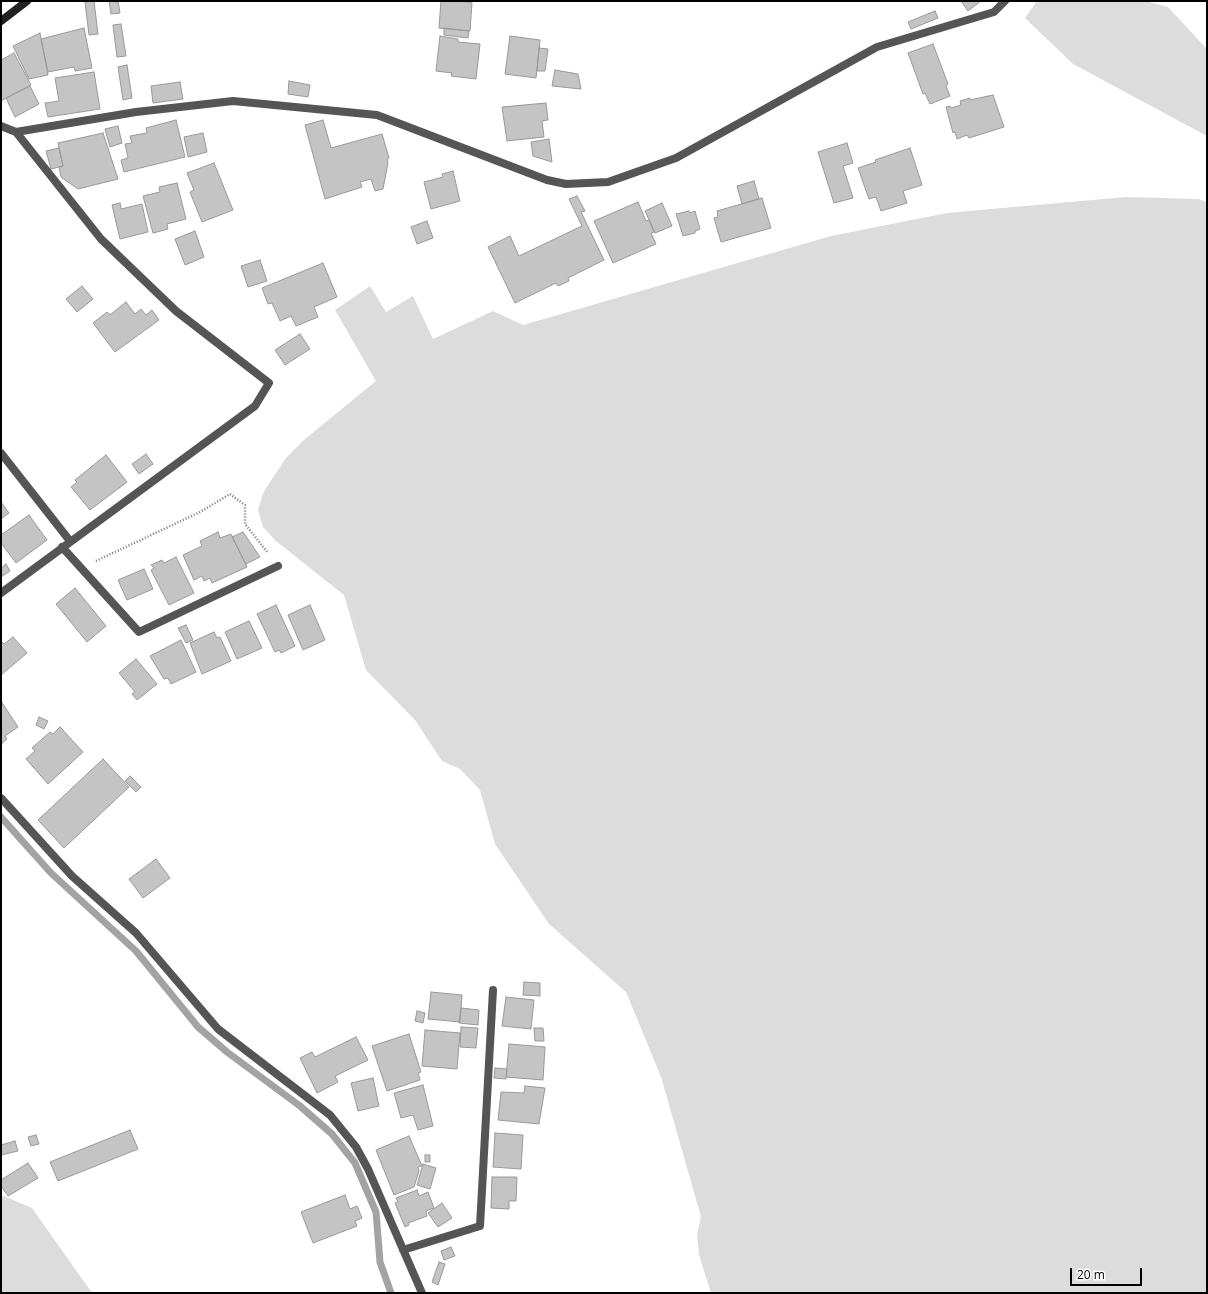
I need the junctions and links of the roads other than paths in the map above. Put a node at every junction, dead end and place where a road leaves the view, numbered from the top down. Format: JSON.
{"nodes":[{"id":1,"x":27,"y":1,"type":"edge"},
{"id":2,"x":1005,"y":1,"type":"edge"},
{"id":3,"x":1,"y":21,"type":"edge"},
{"id":4,"x":1,"y":126,"type":"edge"},
{"id":5,"x":16,"y":132,"type":"junction"},
{"id":6,"x":1,"y":453,"type":"edge"},
{"id":7,"x":70,"y":541,"type":"junction"},
{"id":8,"x":62,"y":548,"type":"junction"},
{"id":9,"x":278,"y":566,"type":"road end"},
{"id":10,"x":1,"y":593,"type":"edge"},
{"id":11,"x":1,"y":798,"type":"edge"},
{"id":12,"x":493,"y":990,"type":"dead end"},
{"id":13,"x":403,"y":1250,"type":"junction"},
{"id":14,"x":422,"y":1293,"type":"edge"}],
"edges":[{"from":1,"to":3,"type":"main road"},
{"from":2,"to":5,"type":"street"},
{"from":4,"to":5,"type":"street"},
{"from":5,"to":7,"type":"street"},
{"from":6,"to":7,"type":"street"},
{"from":7,"to":8,"type":"street"},
{"from":8,"to":9,"type":"street"},
{"from":8,"to":10,"type":"street"},
{"from":11,"to":13,"type":"street"},
{"from":12,"to":13,"type":"street"},
{"from":13,"to":14,"type":"street"}]}
